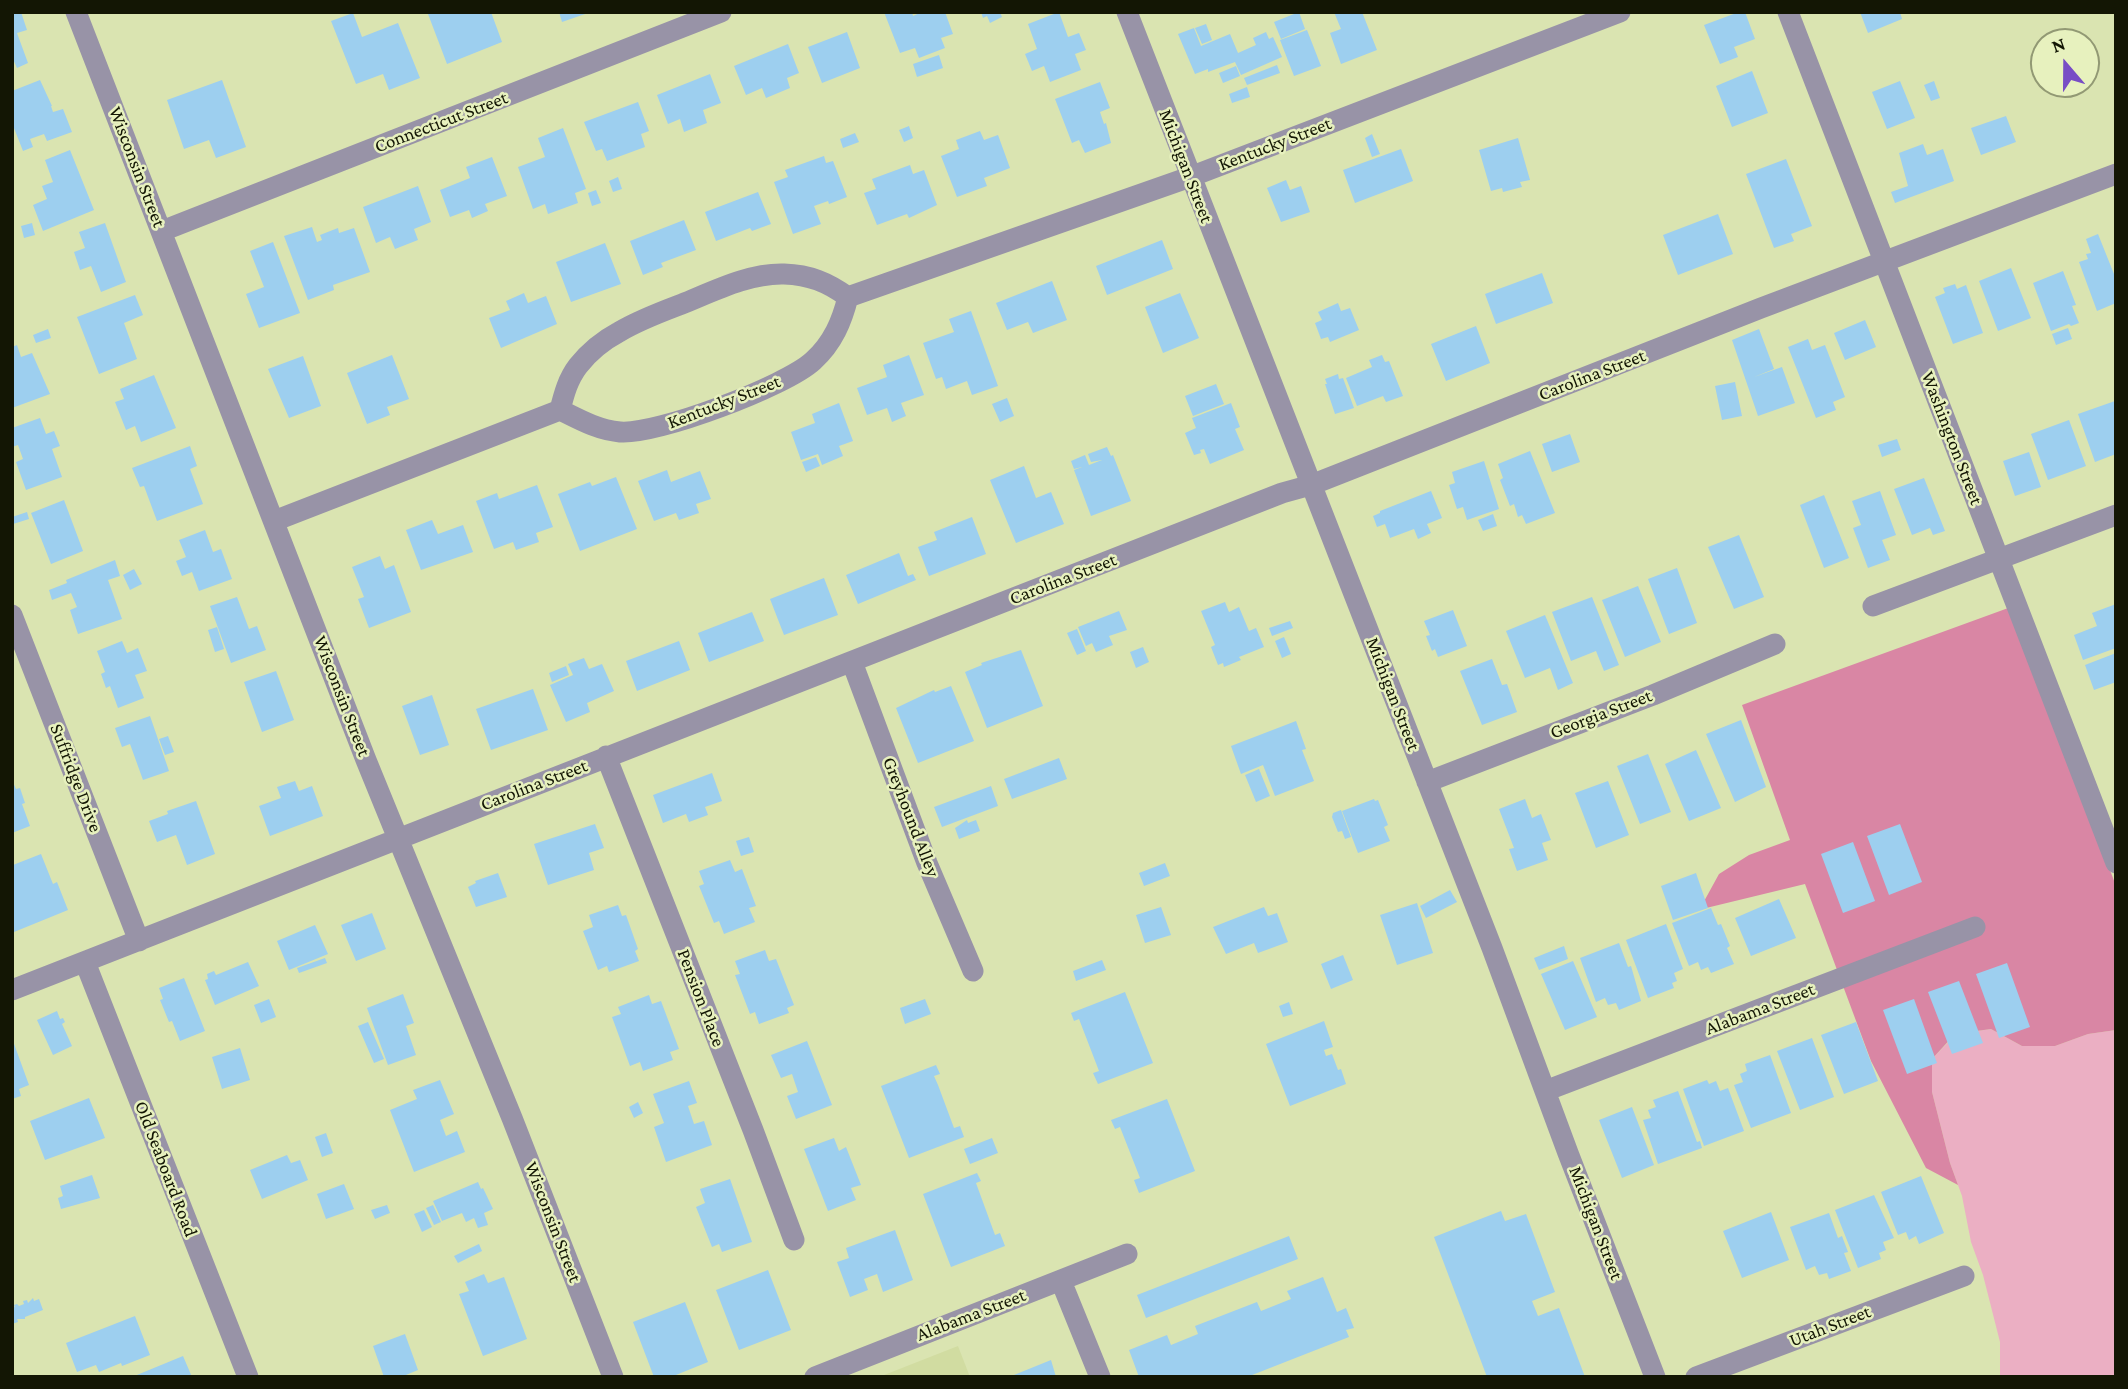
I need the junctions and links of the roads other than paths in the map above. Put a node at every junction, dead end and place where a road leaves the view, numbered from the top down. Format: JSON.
{"nodes":[{"id":1,"x":76,"y":12,"type":"edge"},
{"id":2,"x":721,"y":12,"type":"edge"},
{"id":3,"x":1127,"y":12,"type":"edge"},
{"id":4,"x":1620,"y":12,"type":"edge"},
{"id":5,"x":1788,"y":12,"type":"edge"},
{"id":6,"x":2116,"y":174,"type":"edge"},
{"id":7,"x":1191,"y":177,"type":"junction"},
{"id":8,"x":162,"y":231,"type":"junction"},
{"id":9,"x":1884,"y":261,"type":"junction"},
{"id":10,"x":848,"y":296,"type":"junction"},
{"id":11,"x":561,"y":410,"type":"junction"},
{"id":12,"x":1311,"y":485,"type":"junction"},
{"id":13,"x":2116,"y":515,"type":"edge"},
{"id":14,"x":274,"y":521,"type":"junction"},
{"id":15,"x":2000,"y":559,"type":"junction"},
{"id":16,"x":1873,"y":606,"type":"dead end"},
{"id":17,"x":12,"y":615,"type":"edge"},
{"id":18,"x":1775,"y":645,"type":"dead end"},
{"id":19,"x":852,"y":662,"type":"junction"},
{"id":20,"x":606,"y":756,"type":"junction"},
{"id":21,"x":1427,"y":782,"type":"junction"},
{"id":22,"x":399,"y":838,"type":"junction"},
{"id":23,"x":2116,"y":863,"type":"edge"},
{"id":24,"x":1975,"y":927,"type":"dead end"},
{"id":25,"x":139,"y":941,"type":"junction"},
{"id":26,"x":85,"y":962,"type":"junction"},
{"id":27,"x":973,"y":971,"type":"dead end"},
{"id":28,"x":12,"y":990,"type":"edge"},
{"id":29,"x":1545,"y":1091,"type":"junction"},
{"id":30,"x":794,"y":1240,"type":"dead end"},
{"id":31,"x":1127,"y":1254,"type":"dead end"},
{"id":32,"x":1964,"y":1276,"type":"dead end"},
{"id":33,"x":1061,"y":1281,"type":"junction"},
{"id":34,"x":247,"y":1377,"type":"edge"},
{"id":35,"x":614,"y":1377,"type":"edge"},
{"id":36,"x":815,"y":1377,"type":"edge"},
{"id":37,"x":1100,"y":1377,"type":"edge"},
{"id":38,"x":1656,"y":1377,"type":"edge"},
{"id":39,"x":1696,"y":1377,"type":"edge"}],
"edges":[{"from":1,"to":8,"type":"street","name":"Wisconsin Street"},
{"from":2,"to":8,"type":"street","name":"Connecticut Street"},
{"from":3,"to":7,"type":"street","name":"Michigan Street"},
{"from":4,"to":7,"type":"street","name":"Kentucky Street"},
{"from":5,"to":9,"type":"street","name":"Washington Street"},
{"from":6,"to":9,"type":"street","name":"Carolina Street"},
{"from":7,"to":10,"type":"street","name":"Kentucky Street"},
{"from":7,"to":12,"type":"street","name":"Michigan Street"},
{"from":8,"to":14,"type":"street","name":"Wisconsin Street"},
{"from":9,"to":12,"type":"street","name":"Carolina Street"},
{"from":9,"to":15,"type":"street","name":"Washington Street"},
{"from":10,"to":11,"type":"street"},
{"from":10,"to":11,"type":"street","name":"Kentucky Street"},
{"from":11,"to":14,"type":"street"},
{"from":12,"to":19,"type":"street","name":"Carolina Street"},
{"from":12,"to":21,"type":"street","name":"Michigan Street"},
{"from":13,"to":15,"type":"street"},
{"from":14,"to":22,"type":"street","name":"Wisconsin Street"},
{"from":15,"to":16,"type":"street"},
{"from":15,"to":23,"type":"street","name":"Washington Street"},
{"from":17,"to":25,"type":"street","name":"Suffridge Drive"},
{"from":18,"to":21,"type":"street","name":"Georgia Street"},
{"from":19,"to":20,"type":"street","name":"Carolina Street"},
{"from":19,"to":27,"type":"street","name":"Greyhound Alley"},
{"from":20,"to":22,"type":"street","name":"Carolina Street"},
{"from":20,"to":30,"type":"street","name":"Pension Place"},
{"from":21,"to":29,"type":"street","name":"Michigan Street"},
{"from":22,"to":25,"type":"street","name":"Carolina Street"},
{"from":22,"to":35,"type":"street","name":"Wisconsin Street"},
{"from":24,"to":29,"type":"street","name":"Alabama Street"},
{"from":25,"to":26,"type":"street","name":"Carolina Street"},
{"from":26,"to":28,"type":"street","name":"Carolina Street"},
{"from":26,"to":34,"type":"street","name":"Old Seaboard Road"},
{"from":29,"to":38,"type":"street","name":"Michigan Street"},
{"from":31,"to":33,"type":"street","name":"Alabama Street"},
{"from":32,"to":39,"type":"street","name":"Utah Street"},
{"from":33,"to":36,"type":"street","name":"Alabama Street"},
{"from":33,"to":37,"type":"street"}]}
